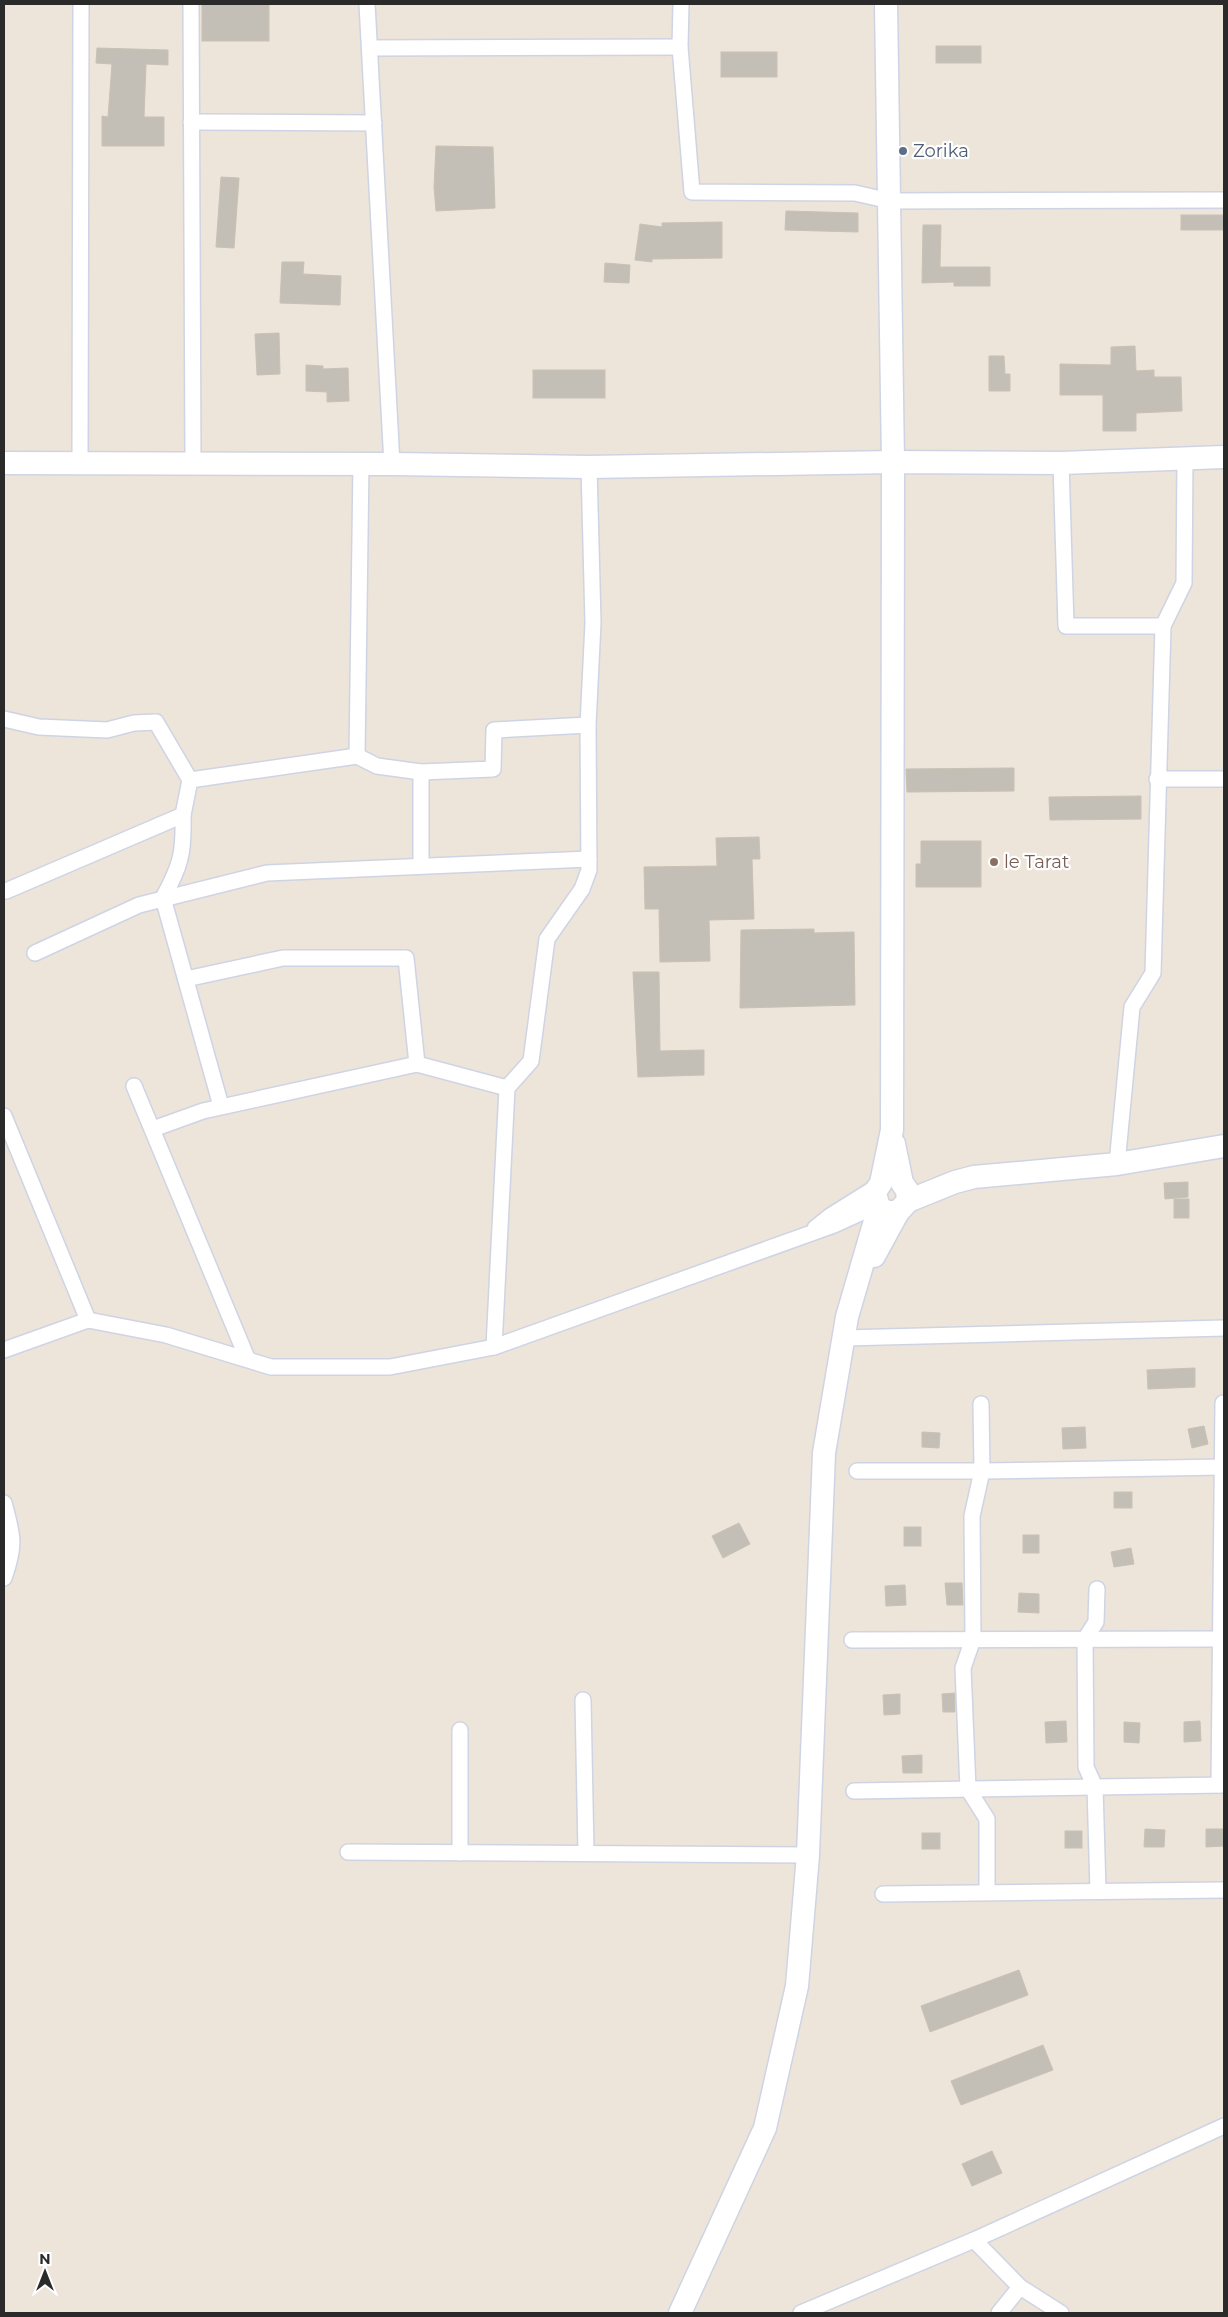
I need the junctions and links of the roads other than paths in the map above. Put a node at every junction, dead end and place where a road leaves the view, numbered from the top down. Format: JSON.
{"nodes":[{"id":1,"x":80,"y":4,"type":"edge"},
{"id":2,"x":191,"y":4,"type":"edge"},
{"id":3,"x":367,"y":4,"type":"edge"},
{"id":4,"x":682,"y":4,"type":"edge"},
{"id":5,"x":886,"y":4,"type":"edge"},
{"id":6,"x":680,"y":47,"type":"junction"},
{"id":7,"x":370,"y":48,"type":"junction"},
{"id":8,"x":191,"y":122,"type":"junction"},
{"id":9,"x":374,"y":123,"type":"junction"},
{"id":10,"x":1224,"y":200,"type":"edge"},
{"id":11,"x":890,"y":201,"type":"junction"},
{"id":12,"x":1224,"y":457,"type":"edge"},
{"id":13,"x":1185,"y":459,"type":"junction"},
{"id":14,"x":80,"y":462,"type":"junction"},
{"id":15,"x":893,"y":462,"type":"junction"},
{"id":16,"x":4,"y":463,"type":"edge"},
{"id":17,"x":1061,"y":463,"type":"junction"},
{"id":18,"x":193,"y":464,"type":"junction"},
{"id":19,"x":361,"y":464,"type":"junction"},
{"id":20,"x":392,"y":464,"type":"junction"},
{"id":21,"x":589,"y":467,"type":"junction"},
{"id":22,"x":1163,"y":626,"type":"junction"},
{"id":23,"x":4,"y":719,"type":"edge"},
{"id":24,"x":588,"y":725,"type":"junction"},
{"id":25,"x":357,"y":756,"type":"junction"},
{"id":26,"x":421,"y":772,"type":"junction"},
{"id":27,"x":1157,"y":779,"type":"junction"},
{"id":28,"x":1224,"y":779,"type":"edge"},
{"id":29,"x":190,"y":780,"type":"junction"},
{"id":30,"x":183,"y":815,"type":"junction"},
{"id":31,"x":589,"y":859,"type":"junction"},
{"id":32,"x":421,"y":866,"type":"junction"},
{"id":33,"x":6,"y":891,"type":"dead end"},
{"id":34,"x":163,"y":898,"type":"junction"},
{"id":35,"x":35,"y":953,"type":"dead end"},
{"id":36,"x":186,"y":979,"type":"junction"},
{"id":37,"x":417,"y":1064,"type":"junction"},
{"id":38,"x":134,"y":1086,"type":"dead end"},
{"id":39,"x":507,"y":1088,"type":"junction"},
{"id":40,"x":221,"y":1106,"type":"junction"},
{"id":41,"x":4,"y":1116,"type":"edge"},
{"id":42,"x":153,"y":1129,"type":"junction"},
{"id":43,"x":1224,"y":1146,"type":"edge"},
{"id":44,"x":1116,"y":1164,"type":"junction"},
{"id":45,"x":891,"y":1195,"type":"junction"},
{"id":46,"x":88,"y":1320,"type":"junction"},
{"id":47,"x":846,"y":1328,"type":"junction"},
{"id":48,"x":1224,"y":1328,"type":"edge"},
{"id":49,"x":494,"y":1347,"type":"junction"},
{"id":50,"x":4,"y":1350,"type":"edge"},
{"id":51,"x":247,"y":1358,"type":"junction"},
{"id":52,"x":1223,"y":1403,"type":"dead end"},
{"id":53,"x":981,"y":1404,"type":"dead end"},
{"id":54,"x":1223,"y":1467,"type":"edge"},
{"id":55,"x":857,"y":1471,"type":"dead end"},
{"id":56,"x":982,"y":1471,"type":"junction"},
{"id":57,"x":4,"y":1503,"type":"edge"},
{"id":58,"x":4,"y":1578,"type":"edge"},
{"id":59,"x":1097,"y":1589,"type":"dead end"},
{"id":60,"x":1222,"y":1638,"type":"edge"},
{"id":61,"x":973,"y":1639,"type":"junction"},
{"id":62,"x":1085,"y":1639,"type":"junction"},
{"id":63,"x":852,"y":1640,"type":"dead end"},
{"id":64,"x":583,"y":1700,"type":"dead end"},
{"id":65,"x":460,"y":1730,"type":"dead end"},
{"id":66,"x":1222,"y":1785,"type":"edge"},
{"id":67,"x":1095,"y":1787,"type":"junction"},
{"id":68,"x":968,"y":1789,"type":"junction"},
{"id":69,"x":854,"y":1791,"type":"dead end"},
{"id":70,"x":348,"y":1852,"type":"dead end"},
{"id":71,"x":460,"y":1853,"type":"junction"},
{"id":72,"x":586,"y":1854,"type":"junction"},
{"id":73,"x":808,"y":1855,"type":"junction"},
{"id":74,"x":1224,"y":1890,"type":"edge"},
{"id":75,"x":1098,"y":1891,"type":"junction"},
{"id":76,"x":987,"y":1892,"type":"junction"},
{"id":77,"x":883,"y":1894,"type":"dead end"},
{"id":78,"x":1224,"y":2126,"type":"edge"},
{"id":79,"x":974,"y":2240,"type":"junction"},
{"id":80,"x":1020,"y":2287,"type":"junction"},
{"id":81,"x":680,"y":2313,"type":"edge"},
{"id":82,"x":801,"y":2313,"type":"edge"},
{"id":83,"x":998,"y":2313,"type":"edge"},
{"id":84,"x":1061,"y":2313,"type":"edge"}],
"edges":[{"from":1,"to":14,"type":"street"},
{"from":2,"to":8,"type":"street"},
{"from":3,"to":7,"type":"street"},
{"from":4,"to":6,"type":"street"},
{"from":5,"to":11,"type":"main road"},
{"from":6,"to":7,"type":"street"},
{"from":6,"to":11,"type":"street"},
{"from":7,"to":9,"type":"street"},
{"from":8,"to":9,"type":"street"},
{"from":8,"to":18,"type":"street"},
{"from":9,"to":20,"type":"street"},
{"from":10,"to":11,"type":"street"},
{"from":11,"to":15,"type":"main road"},
{"from":12,"to":13,"type":"main road"},
{"from":13,"to":17,"type":"main road"},
{"from":13,"to":22,"type":"street"},
{"from":14,"to":16,"type":"main road"},
{"from":14,"to":18,"type":"main road"},
{"from":15,"to":17,"type":"main road"},
{"from":15,"to":21,"type":"main road"},
{"from":15,"to":45,"type":"main road"},
{"from":17,"to":22,"type":"street"},
{"from":18,"to":19,"type":"main road"},
{"from":19,"to":20,"type":"main road"},
{"from":19,"to":25,"type":"street"},
{"from":20,"to":21,"type":"main road"},
{"from":21,"to":24,"type":"street"},
{"from":22,"to":27,"type":"street"},
{"from":23,"to":29,"type":"street"},
{"from":24,"to":26,"type":"street"},
{"from":24,"to":31,"type":"street"},
{"from":25,"to":26,"type":"street"},
{"from":25,"to":29,"type":"street"},
{"from":26,"to":32,"type":"street"},
{"from":27,"to":28,"type":"street"},
{"from":27,"to":44,"type":"street"},
{"from":29,"to":30,"type":"street"},
{"from":30,"to":33,"type":"street"},
{"from":30,"to":34,"type":"street"},
{"from":31,"to":32,"type":"street"},
{"from":31,"to":39,"type":"street"},
{"from":32,"to":34,"type":"street"},
{"from":34,"to":35,"type":"street"},
{"from":34,"to":36,"type":"street"},
{"from":36,"to":37,"type":"street"},
{"from":36,"to":40,"type":"street"},
{"from":37,"to":39,"type":"street"},
{"from":37,"to":40,"type":"street"},
{"from":38,"to":42,"type":"street"},
{"from":39,"to":49,"type":"street"},
{"from":40,"to":42,"type":"street"},
{"from":41,"to":46,"type":"street"},
{"from":42,"to":51,"type":"street"},
{"from":43,"to":44,"type":"main road"},
{"from":44,"to":45,"type":"main road"},
{"from":45,"to":47,"type":"main road"},
{"from":45,"to":49,"type":"street"},
{"from":46,"to":50,"type":"street"},
{"from":46,"to":51,"type":"street"},
{"from":47,"to":48,"type":"street"},
{"from":47,"to":73,"type":"main road"},
{"from":49,"to":51,"type":"street"},
{"from":52,"to":54,"type":"street"},
{"from":53,"to":56,"type":"street"},
{"from":54,"to":56,"type":"street"},
{"from":54,"to":60,"type":"street"},
{"from":55,"to":56,"type":"street"},
{"from":56,"to":61,"type":"street"},
{"from":57,"to":58,"type":"street"},
{"from":59,"to":62,"type":"street"},
{"from":60,"to":62,"type":"street"},
{"from":60,"to":66,"type":"street"},
{"from":61,"to":62,"type":"street"},
{"from":61,"to":63,"type":"street"},
{"from":61,"to":68,"type":"street"},
{"from":62,"to":67,"type":"street"},
{"from":64,"to":72,"type":"street"},
{"from":65,"to":71,"type":"street"},
{"from":66,"to":67,"type":"street"},
{"from":67,"to":68,"type":"street"},
{"from":67,"to":75,"type":"street"},
{"from":68,"to":69,"type":"street"},
{"from":68,"to":76,"type":"street"},
{"from":70,"to":71,"type":"street"},
{"from":71,"to":72,"type":"street"},
{"from":72,"to":73,"type":"street"},
{"from":73,"to":81,"type":"main road"},
{"from":74,"to":75,"type":"street"},
{"from":75,"to":76,"type":"street"},
{"from":76,"to":77,"type":"street"},
{"from":78,"to":79,"type":"street"},
{"from":79,"to":80,"type":"street"},
{"from":79,"to":82,"type":"street"},
{"from":80,"to":83,"type":"street"},
{"from":80,"to":84,"type":"street"}]}
